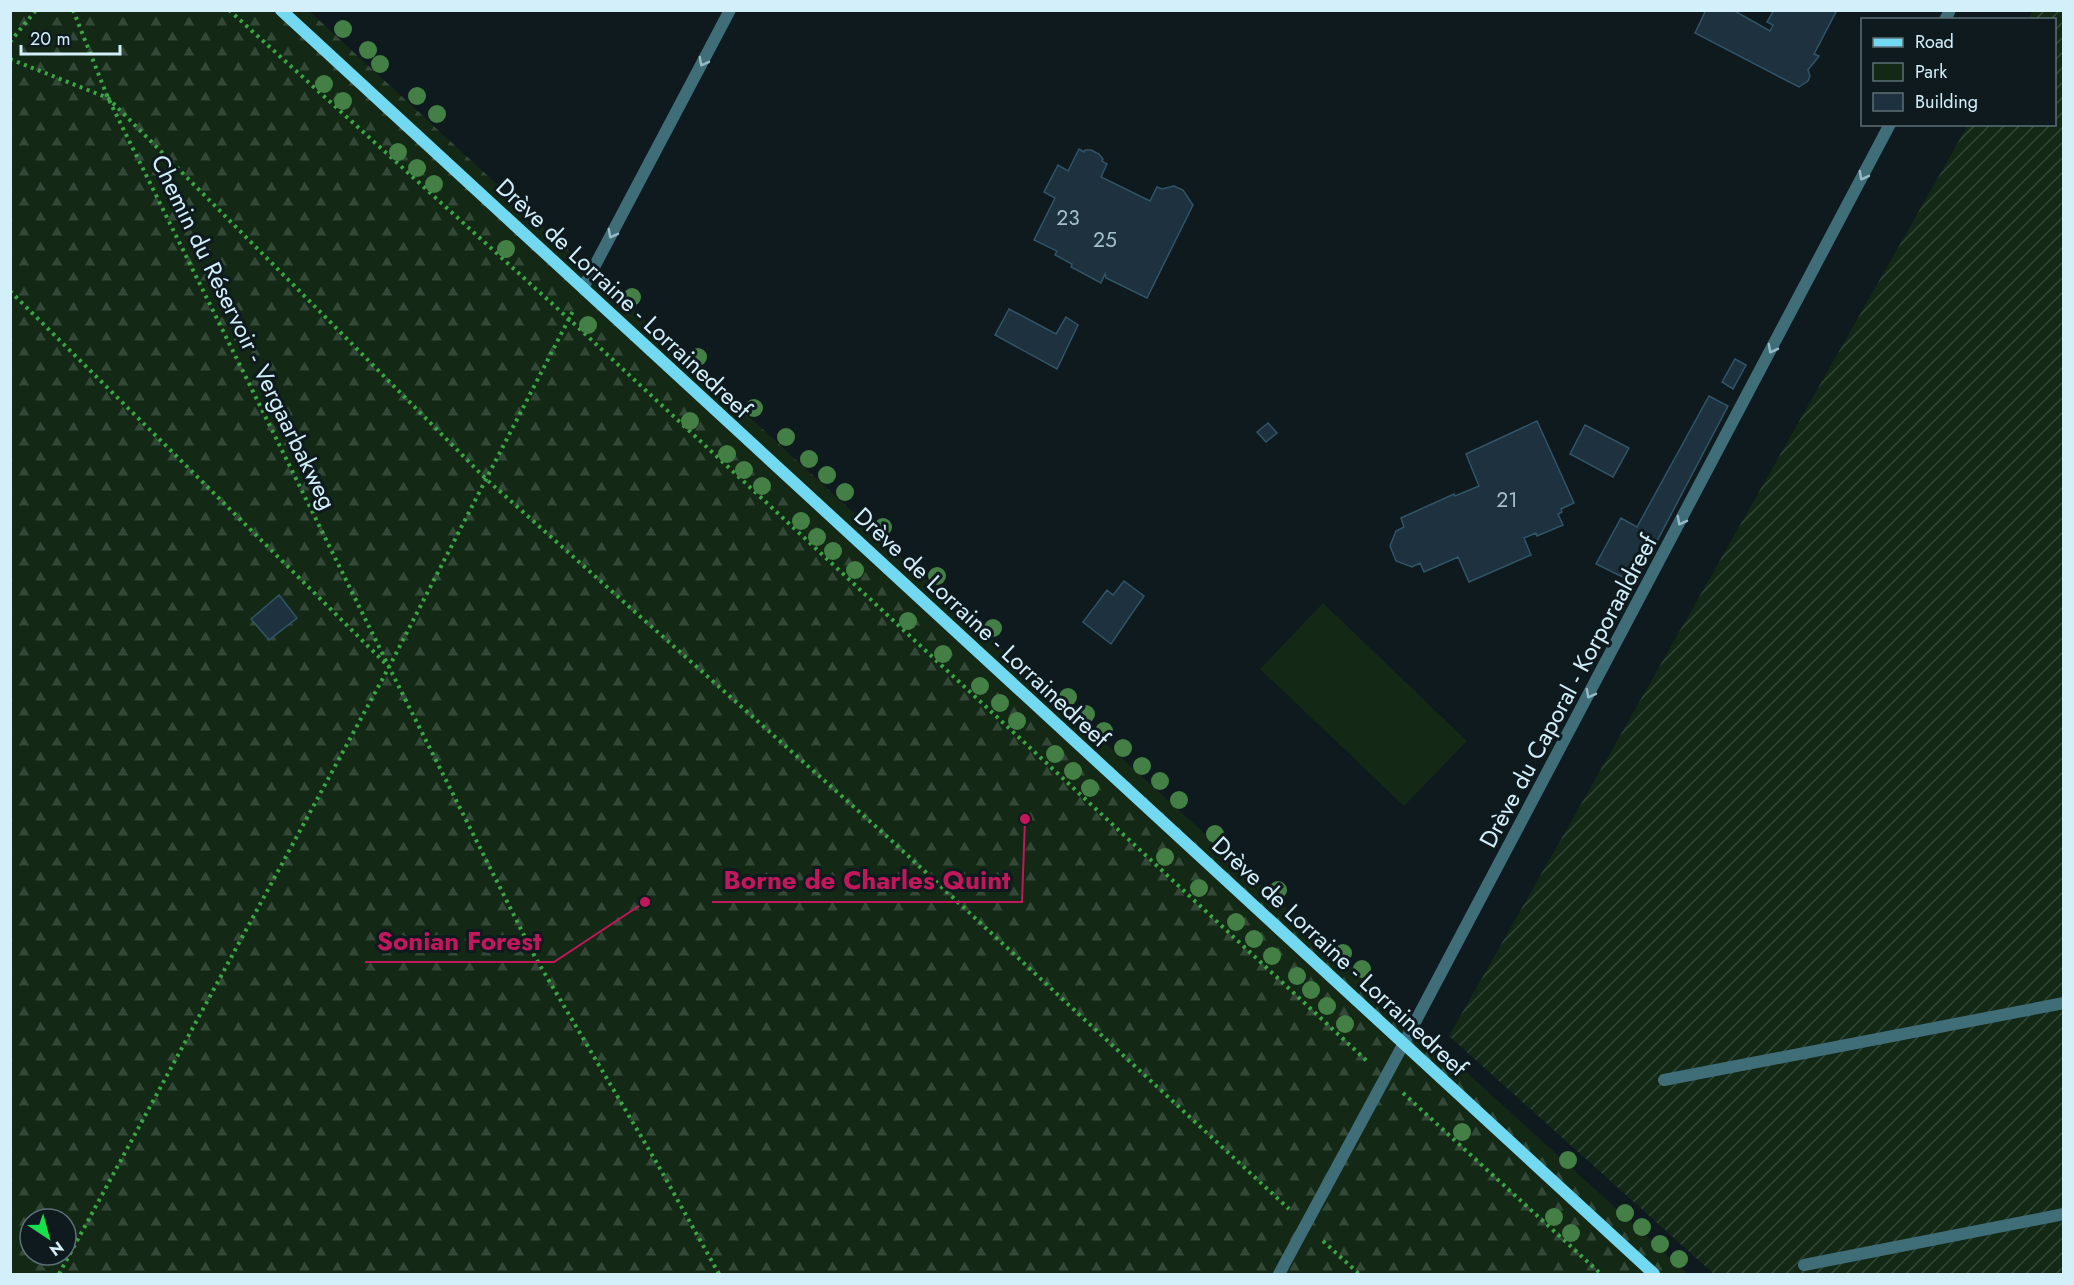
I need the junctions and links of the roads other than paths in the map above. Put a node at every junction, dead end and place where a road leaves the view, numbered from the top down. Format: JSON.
{"nodes":[{"id":1,"x":281,"y":10,"type":"edge"},
{"id":2,"x":730,"y":10,"type":"edge"},
{"id":3,"x":1889,"y":126,"type":"edge"},
{"id":4,"x":583,"y":288,"type":"junction"},
{"id":5,"x":2064,"y":1003,"type":"edge"},
{"id":6,"x":1404,"y":1043,"type":"junction"},
{"id":7,"x":1664,"y":1080,"type":"dead end"},
{"id":8,"x":2064,"y":1214,"type":"edge"},
{"id":9,"x":1804,"y":1265,"type":"dead end"},
{"id":10,"x":1279,"y":1275,"type":"edge"},
{"id":11,"x":1654,"y":1275,"type":"edge"}],
"edges":[{"from":1,"to":4,"type":"main road","name":"Drève de Lorraine - Lorrainedreef"},
{"from":2,"to":4,"type":"street","one_way":true},
{"from":3,"to":6,"type":"street","name":"Drève du Caporal - Korporaaldreef","one_way":true},
{"from":4,"to":6,"type":"main road","name":"Drève de Lorraine - Lorrainedreef"},
{"from":5,"to":7,"type":"street"},
{"from":6,"to":10,"type":"street","name":"Drève du Caporal - Korporaaldreef"},
{"from":6,"to":11,"type":"main road","name":"Drève de Lorraine - Lorrainedreef"},
{"from":8,"to":9,"type":"street"}]}
